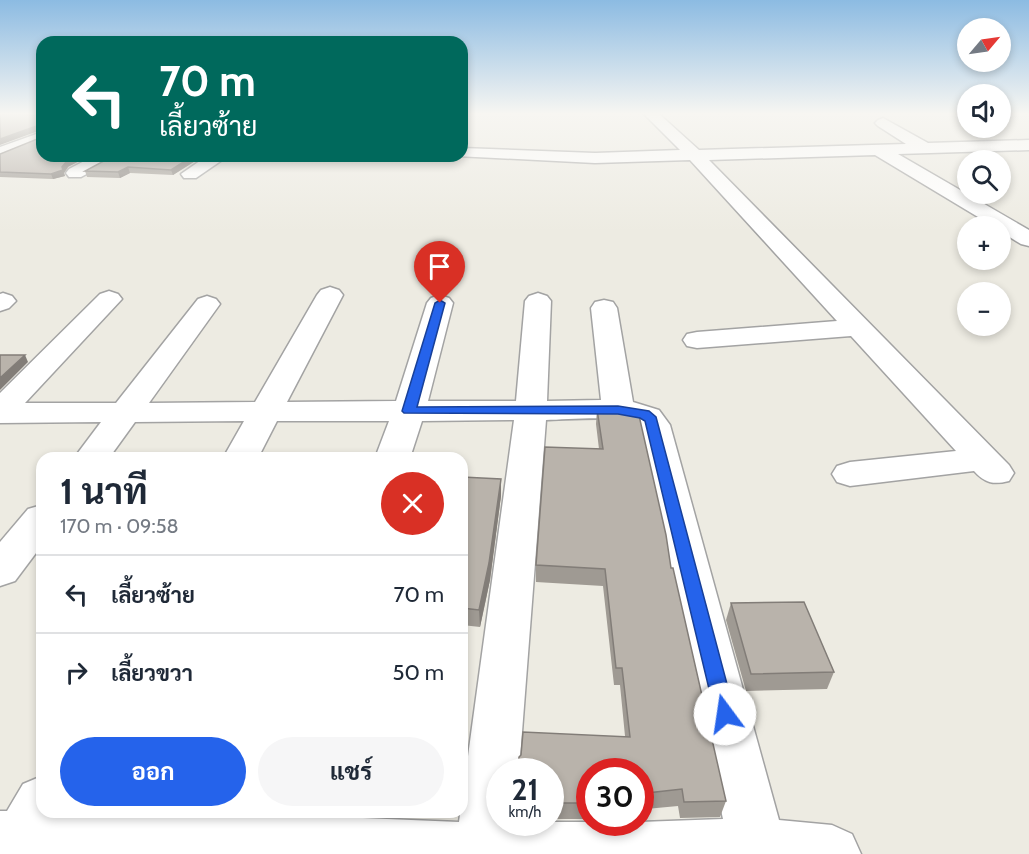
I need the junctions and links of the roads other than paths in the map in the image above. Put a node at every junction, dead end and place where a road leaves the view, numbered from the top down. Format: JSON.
{"nodes":[{"id":1,"x":582,"y":153,"type":"edge"},
{"id":2,"x":686,"y":153,"type":"edge"},
{"id":3,"x":851,"y":153,"type":"edge"},
{"id":4,"x":884,"y":153,"type":"edge"},
{"id":5,"x":96,"y":162,"type":"edge"},
{"id":6,"x":209,"y":162,"type":"edge"},
{"id":7,"x":700,"y":168,"type":"junction"},
{"id":8,"x":75,"y":173,"type":"dead end"},
{"id":9,"x":190,"y":174,"type":"dead end"},
{"id":10,"x":1018,"y":211,"type":"dead end"},
{"id":11,"x":984,"y":212,"type":"junction"},
{"id":12,"x":1029,"y":239,"type":"edge"},
{"id":13,"x":330,"y":295,"type":"dead end"},
{"id":14,"x":110,"y":299,"type":"dead end"},
{"id":15,"x":538,"y":301,"type":"dead end"},
{"id":16,"x":440,"y":303,"type":"dead end"},
{"id":17,"x":207,"y":304,"type":"dead end"},
{"id":18,"x":604,"y":308,"type":"dead end"},
{"id":19,"x":858,"y":327,"type":"junction"},
{"id":20,"x":697,"y":340,"type":"dead end"},
{"id":21,"x":618,"y":410,"type":"junction"},
{"id":22,"x":409,"y":411,"type":"junction"},
{"id":23,"x":531,"y":411,"type":"junction"},
{"id":24,"x":0,"y":412,"type":"edge"},
{"id":25,"x":267,"y":412,"type":"junction"},
{"id":26,"x":127,"y":413,"type":"junction"},
{"id":27,"x":95,"y":452,"type":"edge"},
{"id":28,"x":244,"y":452,"type":"edge"},
{"id":29,"x":394,"y":452,"type":"edge"},
{"id":30,"x":850,"y":474,"type":"dead end"},
{"id":31,"x":36,"y":525,"type":"edge"},
{"id":32,"x":0,"y":570,"type":"edge"},
{"id":33,"x":14,"y":835,"type":"edge"},
{"id":34,"x":256,"y":836,"type":"edge"},
{"id":35,"x":758,"y":847,"type":"junction"},
{"id":36,"x":666,"y":852,"type":"edge"},
{"id":37,"x":484,"y":853,"type":"edge"},
{"id":38,"x":832,"y":854,"type":"edge"}],
"edges":[{"from":1,"to":7,"type":"street"},
{"from":2,"to":7,"type":"street"},
{"from":3,"to":7,"type":"street"},
{"from":4,"to":11,"type":"street"},
{"from":5,"to":8,"type":"street"},
{"from":6,"to":9,"type":"street"},
{"from":7,"to":19,"type":"street"},
{"from":10,"to":11,"type":"street"},
{"from":11,"to":12,"type":"street"},
{"from":13,"to":25,"type":"street"},
{"from":14,"to":24,"type":"street"},
{"from":15,"to":23,"type":"street"},
{"from":16,"to":22,"type":"street"},
{"from":17,"to":26,"type":"street"},
{"from":18,"to":21,"type":"street"},
{"from":19,"to":20,"type":"street"},
{"from":19,"to":30,"type":"street"},
{"from":21,"to":23,"type":"street"},
{"from":21,"to":35,"type":"street"},
{"from":22,"to":23,"type":"street"},
{"from":22,"to":25,"type":"street"},
{"from":22,"to":29,"type":"street"},
{"from":23,"to":37,"type":"street"},
{"from":24,"to":26,"type":"street"},
{"from":25,"to":26,"type":"street"},
{"from":25,"to":28,"type":"street"},
{"from":26,"to":27,"type":"street"},
{"from":31,"to":32,"type":"street"},
{"from":33,"to":34,"type":"street"},
{"from":34,"to":37,"type":"street"},
{"from":35,"to":36,"type":"street"},
{"from":35,"to":38,"type":"street"},
{"from":36,"to":37,"type":"street"}]}
